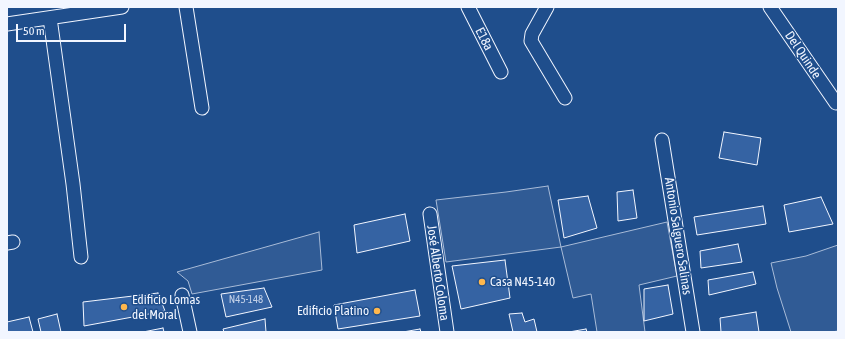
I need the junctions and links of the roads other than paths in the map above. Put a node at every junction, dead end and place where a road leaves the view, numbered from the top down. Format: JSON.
{"nodes":[{"id":1,"x":122,"y":7,"type":"edge"},
{"id":2,"x":186,"y":7,"type":"edge"},
{"id":3,"x":468,"y":7,"type":"edge"},
{"id":4,"x":547,"y":7,"type":"edge"},
{"id":5,"x":770,"y":7,"type":"edge"},
{"id":6,"x":50,"y":18,"type":"junction"},
{"id":7,"x":7,"y":24,"type":"edge"},
{"id":8,"x":501,"y":72,"type":"dead end"},
{"id":9,"x":565,"y":98,"type":"dead end"},
{"id":10,"x":836,"y":103,"type":"dead end"},
{"id":11,"x":202,"y":108,"type":"dead end"},
{"id":12,"x":662,"y":140,"type":"dead end"},
{"id":13,"x":430,"y":214,"type":"dead end"},
{"id":14,"x":81,"y":257,"type":"dead end"},
{"id":15,"x":182,"y":295,"type":"dead end"},
{"id":16,"x":190,"y":332,"type":"edge"},
{"id":17,"x":447,"y":332,"type":"edge"},
{"id":18,"x":693,"y":332,"type":"edge"}],
"edges":[{"from":1,"to":6,"type":"street"},
{"from":2,"to":11,"type":"street"},
{"from":3,"to":8,"type":"street","name":"E18a"},
{"from":4,"to":9,"type":"street"},
{"from":5,"to":10,"type":"street","name":"Del Quinde"},
{"from":6,"to":7,"type":"street"},
{"from":6,"to":14,"type":"street"},
{"from":12,"to":18,"type":"street","name":"Antonio Salguero Salinas"},
{"from":13,"to":17,"type":"street","name":"José Alberto Coloma"},
{"from":15,"to":16,"type":"street"}]}
